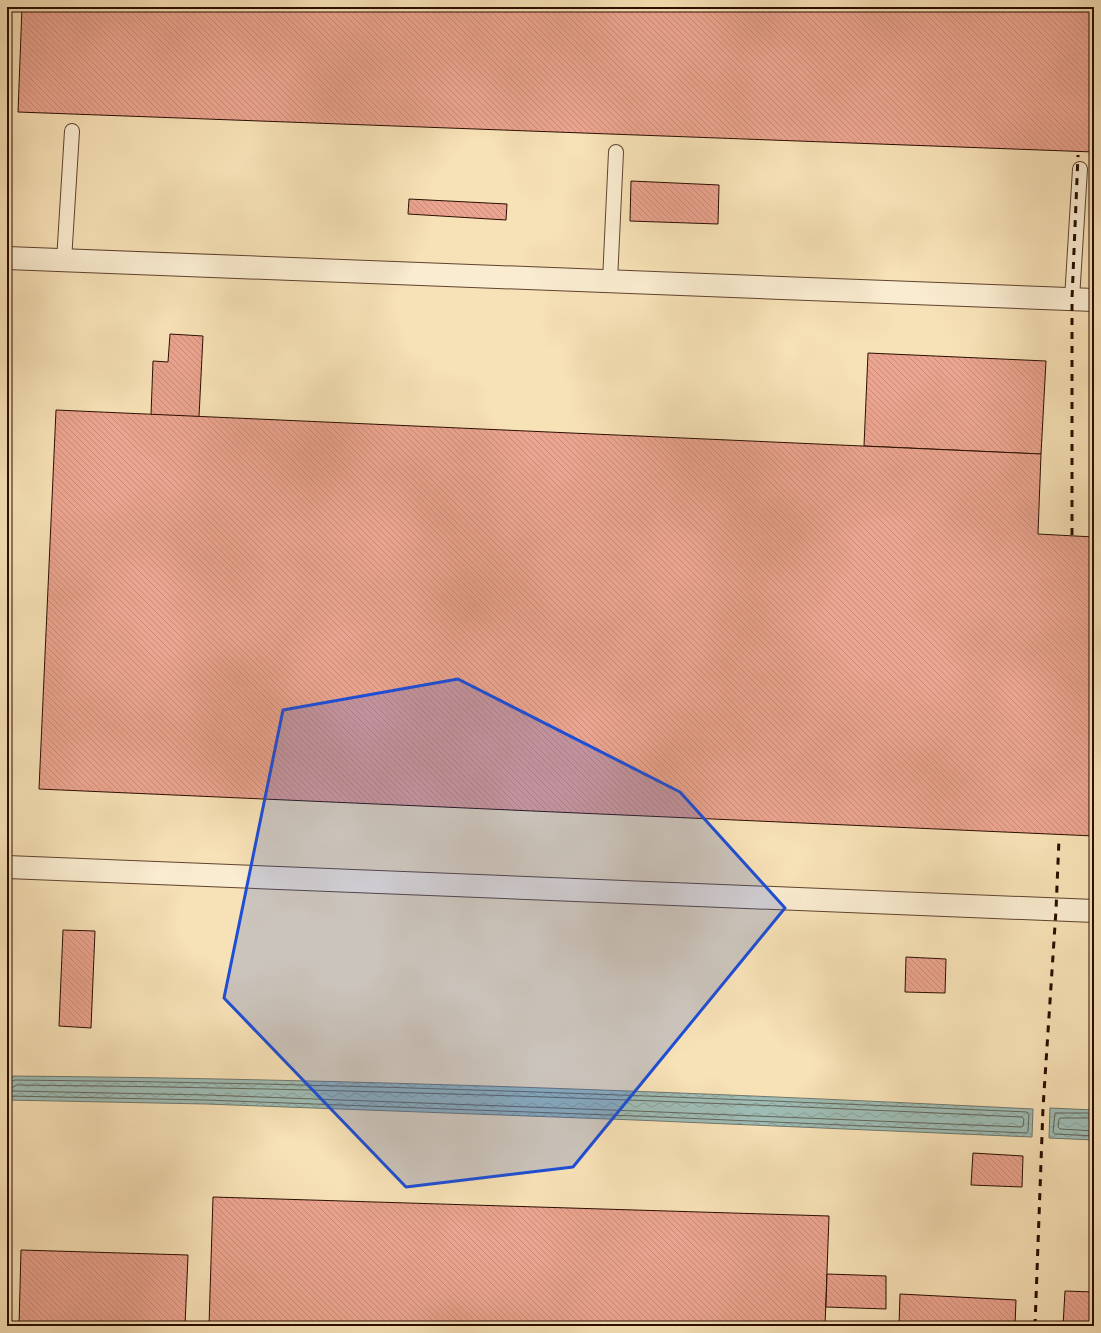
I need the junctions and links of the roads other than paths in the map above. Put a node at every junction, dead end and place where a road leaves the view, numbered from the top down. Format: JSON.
{"nodes":[{"id":1,"x":72,"y":131,"type":"dead end"},
{"id":2,"x":616,"y":152,"type":"dead end"},
{"id":3,"x":1080,"y":168,"type":"dead end"},
{"id":4,"x":7,"y":258,"type":"edge"},
{"id":5,"x":64,"y":260,"type":"junction"},
{"id":6,"x":610,"y":281,"type":"junction"},
{"id":7,"x":1072,"y":299,"type":"junction"},
{"id":8,"x":1094,"y":300,"type":"edge"},
{"id":9,"x":7,"y":867,"type":"edge"},
{"id":10,"x":1094,"y":911,"type":"edge"}],
"edges":[{"from":1,"to":5,"type":"lane"},
{"from":2,"to":6,"type":"lane"},
{"from":3,"to":7,"type":"lane"},
{"from":4,"to":5,"type":"street"},
{"from":5,"to":6,"type":"street"},
{"from":6,"to":7,"type":"street"},
{"from":7,"to":8,"type":"street"},
{"from":9,"to":10,"type":"street"}]}
